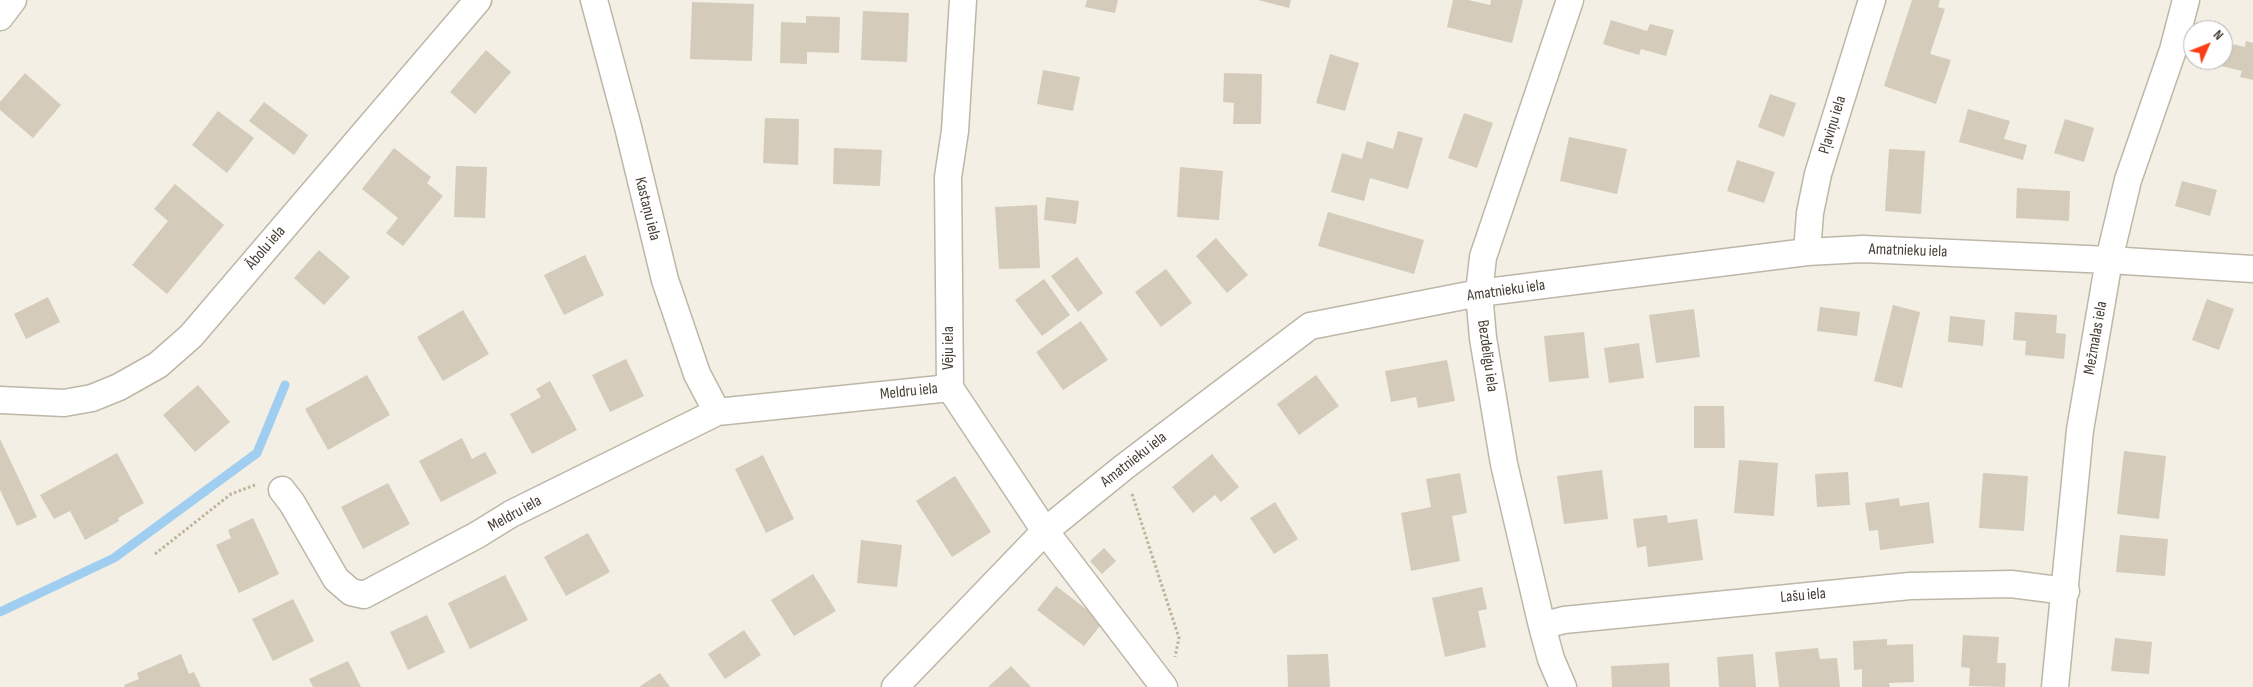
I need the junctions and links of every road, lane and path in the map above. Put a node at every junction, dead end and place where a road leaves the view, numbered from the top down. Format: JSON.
{"nodes":[{"id":1,"x":13,"y":0,"type":"edge"},
{"id":2,"x":478,"y":0,"type":"edge"},
{"id":3,"x":594,"y":0,"type":"edge"},
{"id":4,"x":963,"y":0,"type":"edge"},
{"id":5,"x":1570,"y":0,"type":"edge"},
{"id":6,"x":1872,"y":0,"type":"edge"},
{"id":7,"x":2186,"y":0,"type":"edge"},
{"id":8,"x":0,"y":17,"type":"edge"},
{"id":9,"x":1807,"y":252,"type":"junction"},
{"id":10,"x":2109,"y":260,"type":"junction"},
{"id":11,"x":2253,"y":269,"type":"edge"},
{"id":12,"x":1479,"y":293,"type":"junction"},
{"id":13,"x":950,"y":388,"type":"junction"},
{"id":14,"x":0,"y":400,"type":"edge"},
{"id":15,"x":717,"y":412,"type":"junction"},
{"id":16,"x":1124,"y":467,"type":"junction"},
{"id":17,"x":282,"y":490,"type":"joint"},
{"id":18,"x":1046,"y":531,"type":"junction"},
{"id":19,"x":155,"y":554,"type":"dead end"},
{"id":20,"x":2066,"y":591,"type":"junction"},
{"id":21,"x":1542,"y":626,"type":"junction"},
{"id":22,"x":1174,"y":662,"type":"dead end"},
{"id":23,"x":895,"y":687,"type":"edge"},
{"id":24,"x":1164,"y":687,"type":"edge"},
{"id":25,"x":1563,"y":687,"type":"edge"},
{"id":26,"x":2055,"y":687,"type":"edge"}],
"edges":[{"from":1,"to":8,"type":"street"},
{"from":2,"to":14,"type":"street","name":"Ābolu iela"},
{"from":3,"to":15,"type":"street","name":"Kastaņu iela"},
{"from":4,"to":13,"type":"street","name":"Vēju iela"},
{"from":5,"to":12,"type":"street","name":"Bezdelīgu iela"},
{"from":6,"to":9,"type":"street","name":"Pļaviņu iela"},
{"from":7,"to":10,"type":"street","name":"Mežmalas iela"},
{"from":9,"to":10,"type":"street","name":"Amatnieku iela"},
{"from":9,"to":12,"type":"street","name":"Amatnieku iela"},
{"from":10,"to":11,"type":"street","name":"Amatnieku iela"},
{"from":10,"to":20,"type":"street","name":"Mežmalas iela"},
{"from":12,"to":16,"type":"street","name":"Amatnieku iela"},
{"from":12,"to":21,"type":"street","name":"Bezdelīgu iela"},
{"from":13,"to":15,"type":"street","name":"Meldru iela"},
{"from":13,"to":18,"type":"street","name":"Vēju iela"},
{"from":15,"to":17,"type":"street","name":"Meldru iela"},
{"from":16,"to":18,"type":"street","name":"Amatnieku iela"},
{"from":16,"to":22,"type":"path"},
{"from":17,"to":19,"type":"path"},
{"from":18,"to":23,"type":"street","name":"Amatnieku iela"},
{"from":18,"to":24,"type":"street","name":"Vēju iela"},
{"from":20,"to":21,"type":"street","name":"Lašu iela"},
{"from":20,"to":26,"type":"street","name":"Mežmalas iela"},
{"from":21,"to":25,"type":"street","name":"Bezdelīgu iela"}]}
